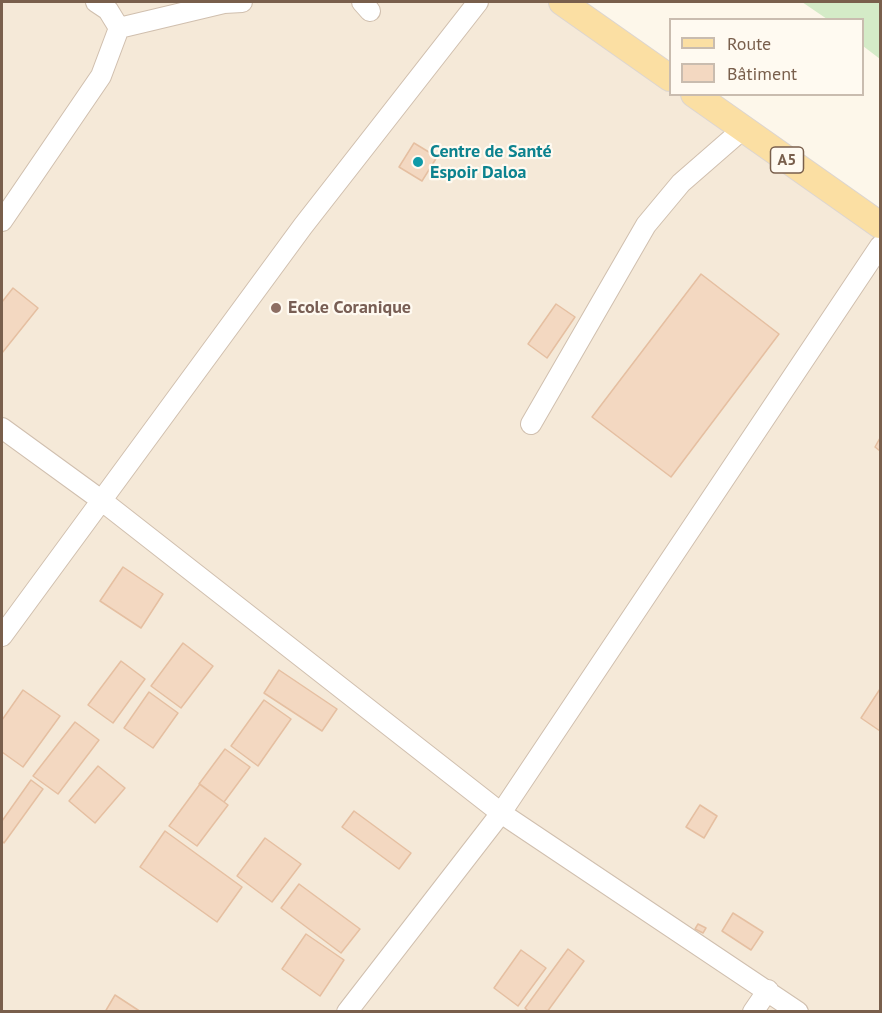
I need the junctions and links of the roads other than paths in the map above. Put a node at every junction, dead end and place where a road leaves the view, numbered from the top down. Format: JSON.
{"nodes":[{"id":1,"x":96,"y":2,"type":"edge"},
{"id":2,"x":242,"y":2,"type":"edge"},
{"id":3,"x":478,"y":2,"type":"edge"},
{"id":4,"x":562,"y":2,"type":"edge"},
{"id":5,"x":119,"y":27,"type":"junction"},
{"id":6,"x":669,"y":77,"type":"edge"},
{"id":7,"x":697,"y":96,"type":"edge"},
{"id":8,"x":743,"y":129,"type":"junction"},
{"id":9,"x":2,"y":221,"type":"edge"},
{"id":10,"x":880,"y":225,"type":"edge"},
{"id":11,"x":880,"y":246,"type":"edge"},
{"id":12,"x":531,"y":424,"type":"dead end"},
{"id":13,"x":2,"y":428,"type":"edge"},
{"id":14,"x":101,"y":500,"type":"junction"},
{"id":15,"x":2,"y":636,"type":"edge"},
{"id":16,"x":501,"y":813,"type":"junction"},
{"id":17,"x":768,"y":990,"type":"junction"},
{"id":18,"x":347,"y":1011,"type":"edge"},
{"id":19,"x":753,"y":1011,"type":"edge"},
{"id":20,"x":798,"y":1011,"type":"edge"}],
"edges":[{"from":1,"to":5,"type":"street"},
{"from":2,"to":5,"type":"street"},
{"from":3,"to":14,"type":"street"},
{"from":4,"to":6,"type":"main road"},
{"from":5,"to":9,"type":"street"},
{"from":7,"to":8,"type":"main road","number":"A5"},
{"from":8,"to":10,"type":"main road","number":"A5"},
{"from":8,"to":12,"type":"street"},
{"from":11,"to":16,"type":"street"},
{"from":13,"to":14,"type":"street"},
{"from":14,"to":15,"type":"street"},
{"from":14,"to":16,"type":"street"},
{"from":16,"to":17,"type":"street"},
{"from":16,"to":18,"type":"street"},
{"from":17,"to":19,"type":"street"},
{"from":17,"to":20,"type":"street"}]}
